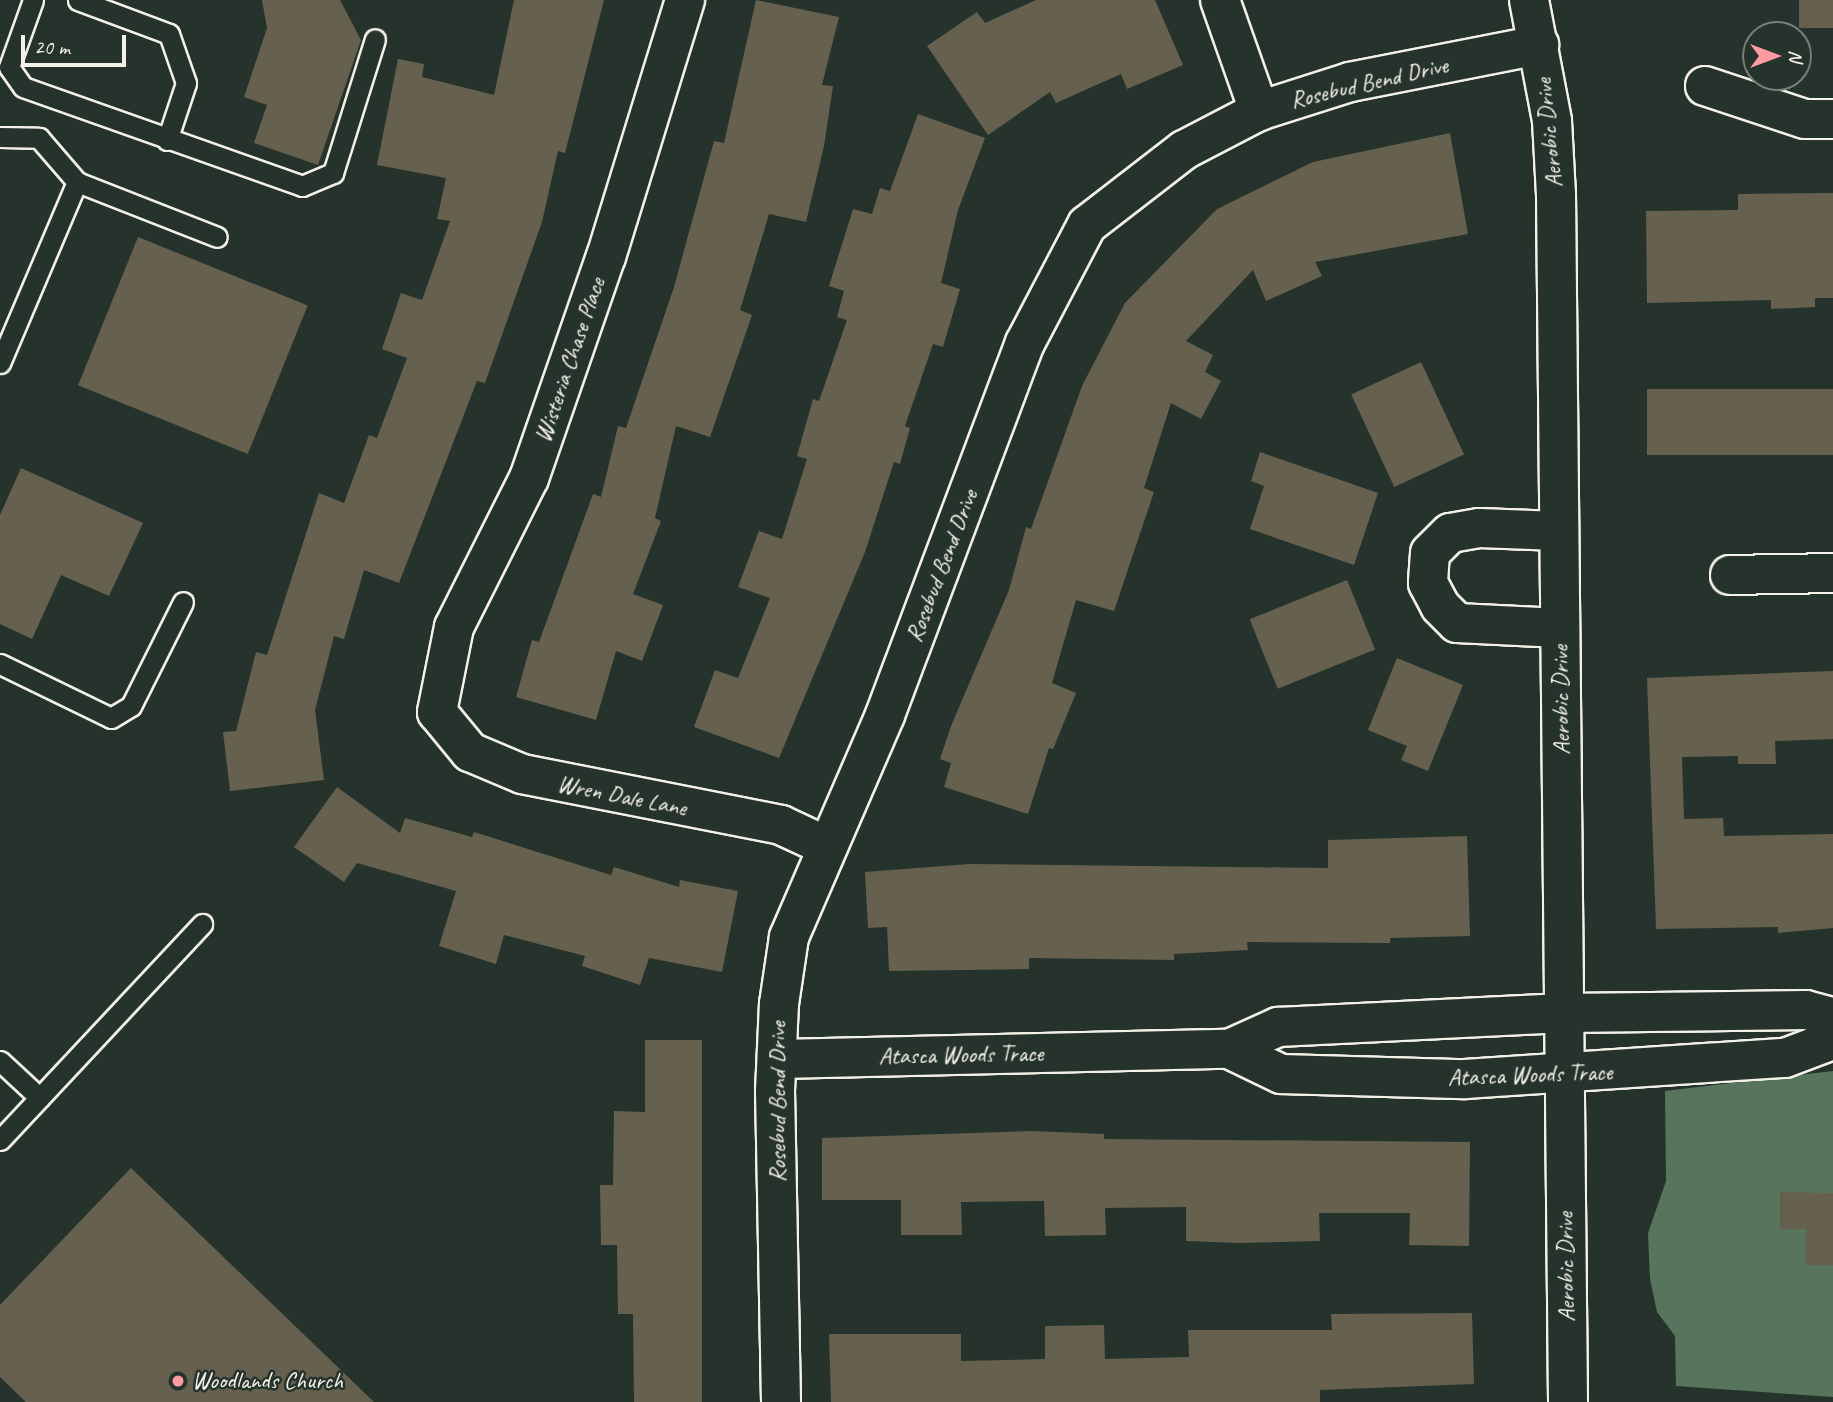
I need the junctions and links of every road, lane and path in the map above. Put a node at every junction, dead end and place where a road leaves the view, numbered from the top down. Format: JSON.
{"nodes":[{"id":1,"x":33,"y":0,"type":"edge"},
{"id":2,"x":78,"y":0,"type":"edge"},
{"id":3,"x":685,"y":0,"type":"edge"},
{"id":4,"x":1220,"y":0,"type":"edge"},
{"id":5,"x":1529,"y":0,"type":"edge"},
{"id":6,"x":374,"y":39,"type":"dead end"},
{"id":7,"x":1539,"y":45,"type":"junction"},
{"id":8,"x":5,"y":66,"type":"edge"},
{"id":9,"x":1705,"y":86,"type":"dead end"},
{"id":10,"x":1259,"y":111,"type":"junction"},
{"id":11,"x":1833,"y":119,"type":"edge"},
{"id":12,"x":0,"y":137,"type":"edge"},
{"id":13,"x":167,"y":140,"type":"junction"},
{"id":14,"x":77,"y":182,"type":"junction"},
{"id":15,"x":217,"y":237,"type":"dead end"},
{"id":16,"x":0,"y":363,"type":"edge"},
{"id":17,"x":1559,"y":531,"type":"junction"},
{"id":18,"x":1833,"y":573,"type":"edge"},
{"id":19,"x":1730,"y":575,"type":"dead end"},
{"id":20,"x":183,"y":602,"type":"dead end"},
{"id":21,"x":1560,"y":628,"type":"junction"},
{"id":22,"x":0,"y":664,"type":"edge"},
{"id":23,"x":437,"y":712,"type":"joint"},
{"id":24,"x":827,"y":846,"type":"junction"},
{"id":25,"x":202,"y":924,"type":"dead end"},
{"id":26,"x":1564,"y":1013,"type":"junction"},
{"id":27,"x":1833,"y":1017,"type":"edge"},
{"id":28,"x":1833,"y":1040,"type":"edge"},
{"id":29,"x":1229,"y":1049,"type":"junction"},
{"id":30,"x":777,"y":1059,"type":"junction"},
{"id":31,"x":0,"y":1061,"type":"edge"},
{"id":32,"x":1564,"y":1077,"type":"junction"},
{"id":33,"x":40,"y":1098,"type":"junction"},
{"id":34,"x":0,"y":1140,"type":"edge"},
{"id":35,"x":781,"y":1402,"type":"edge"},
{"id":36,"x":1568,"y":1402,"type":"edge"}],
"edges":[{"from":1,"to":8,"type":"lane"},
{"from":2,"to":13,"type":"lane"},
{"from":3,"to":23,"type":"street","name":"Wisteria Chase Place"},
{"from":4,"to":10,"type":"street"},
{"from":5,"to":7,"type":"street","name":"Aerobic Drive"},
{"from":6,"to":13,"type":"lane"},
{"from":7,"to":10,"type":"street","name":"Rosebud Bend Drive"},
{"from":7,"to":17,"type":"street","name":"Aerobic Drive"},
{"from":8,"to":13,"type":"lane"},
{"from":9,"to":11,"type":"street"},
{"from":10,"to":24,"type":"street","name":"Rosebud Bend Drive"},
{"from":12,"to":14,"type":"lane"},
{"from":14,"to":15,"type":"lane"},
{"from":14,"to":16,"type":"lane"},
{"from":17,"to":21,"type":"street","name":"Aerobic Drive"},
{"from":17,"to":21,"type":"street"},
{"from":18,"to":19,"type":"street"},
{"from":20,"to":22,"type":"lane"},
{"from":21,"to":26,"type":"street","name":"Aerobic Drive"},
{"from":23,"to":24,"type":"street","name":"Wren Dale Lane"},
{"from":24,"to":30,"type":"street","name":"Rosebud Bend Drive"},
{"from":25,"to":33,"type":"lane"},
{"from":26,"to":27,"type":"street","name":"Atasca Woods Trace"},
{"from":26,"to":29,"type":"street","name":"Atasca Woods Trace"},
{"from":26,"to":32,"type":"street","name":"Aerobic Drive"},
{"from":28,"to":32,"type":"street","name":"Atasca Woods Trace"},
{"from":29,"to":30,"type":"street","name":"Atasca Woods Trace"},
{"from":29,"to":32,"type":"street","name":"Atasca Woods Trace"},
{"from":30,"to":35,"type":"street","name":"Rosebud Bend Drive"},
{"from":31,"to":33,"type":"lane"},
{"from":32,"to":36,"type":"street","name":"Aerobic Drive"},
{"from":33,"to":34,"type":"lane"}]}
